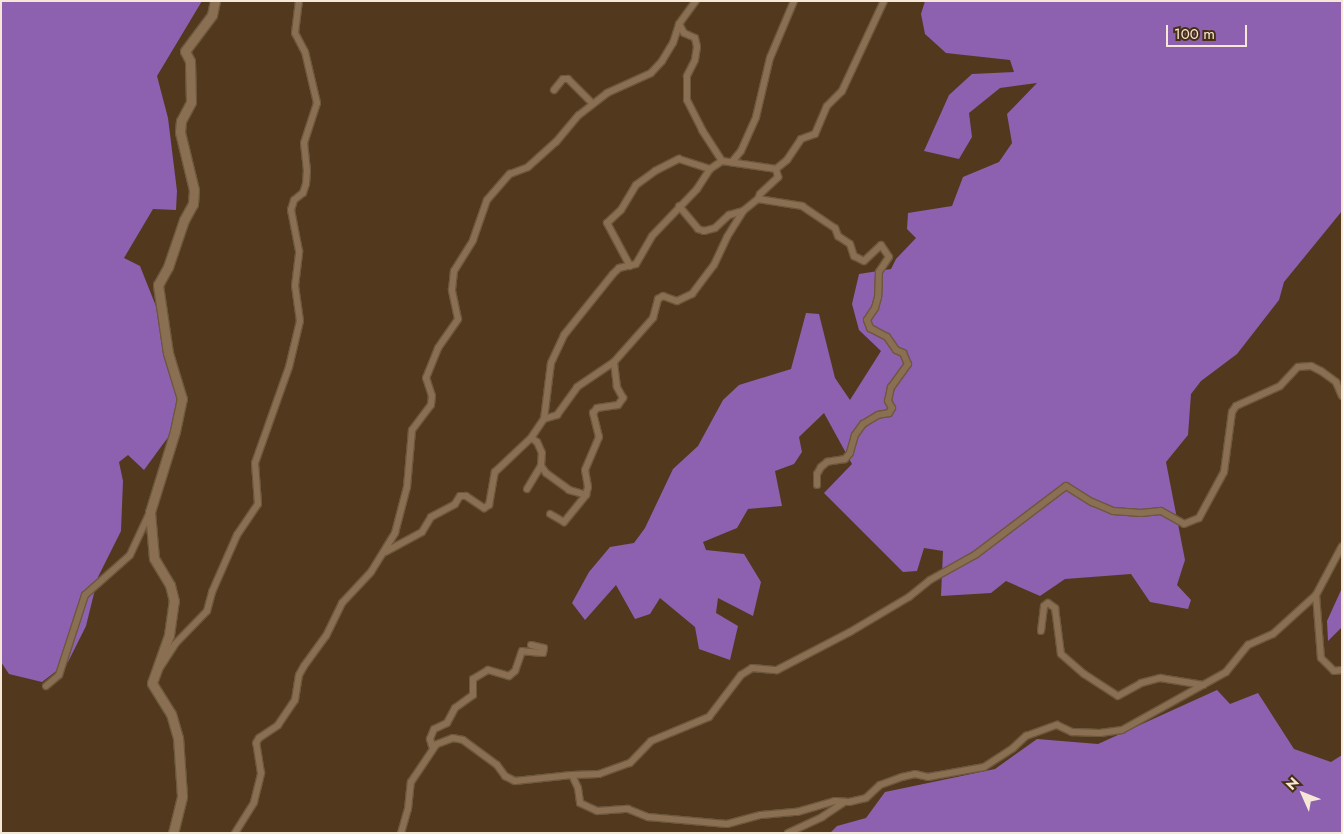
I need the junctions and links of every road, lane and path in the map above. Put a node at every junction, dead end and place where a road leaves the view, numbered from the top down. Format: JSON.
{"nodes":[{"id":1,"x":215,"y":1,"type":"edge"},
{"id":2,"x":300,"y":1,"type":"edge"},
{"id":3,"x":696,"y":1,"type":"edge"},
{"id":4,"x":794,"y":1,"type":"edge"},
{"id":5,"x":884,"y":1,"type":"edge"},
{"id":6,"x":679,"y":24,"type":"junction"},
{"id":7,"x":554,"y":90,"type":"dead end"},
{"id":8,"x":594,"y":104,"type":"junction"},
{"id":9,"x":722,"y":161,"type":"junction"},
{"id":10,"x":732,"y":162,"type":"junction"},
{"id":11,"x":710,"y":169,"type":"junction"},
{"id":12,"x":776,"y":169,"type":"junction"},
{"id":13,"x":758,"y":199,"type":"junction"},
{"id":14,"x":679,"y":206,"type":"junction"},
{"id":15,"x":743,"y":211,"type":"junction"},
{"id":16,"x":630,"y":266,"type":"junction"},
{"id":17,"x":614,"y":362,"type":"junction"},
{"id":18,"x":1342,"y":396,"type":"edge"},
{"id":19,"x":544,"y":419,"type":"junction"},
{"id":20,"x":530,"y":438,"type":"junction"},
{"id":21,"x":541,"y":466,"type":"junction"},
{"id":22,"x":817,"y":485,"type":"dead end"},
{"id":23,"x":527,"y":489,"type":"dead end"},
{"id":24,"x":586,"y":495,"type":"junction"},
{"id":25,"x":150,"y":512,"type":"junction"},
{"id":26,"x":550,"y":514,"type":"dead end"},
{"id":27,"x":1342,"y":546,"type":"edge"},
{"id":28,"x":384,"y":553,"type":"junction"},
{"id":29,"x":1316,"y":595,"type":"junction"},
{"id":30,"x":1041,"y":631,"type":"dead end"},
{"id":31,"x":531,"y":645,"type":"dead end"},
{"id":32,"x":1342,"y":670,"type":"edge"},
{"id":33,"x":154,"y":676,"type":"junction"},
{"id":34,"x":1205,"y":685,"type":"junction"},
{"id":35,"x":46,"y":686,"type":"dead end"},
{"id":36,"x":437,"y":744,"type":"junction"},
{"id":37,"x":572,"y":774,"type":"junction"},
{"id":38,"x":844,"y":802,"type":"junction"},
{"id":39,"x":634,"y":805,"type":"dead end"},
{"id":40,"x":636,"y":814,"type":"junction"},
{"id":41,"x":174,"y":833,"type":"edge"},
{"id":42,"x":235,"y":833,"type":"edge"},
{"id":43,"x":401,"y":833,"type":"edge"},
{"id":44,"x":788,"y":833,"type":"edge"}],
"edges":[{"from":1,"to":25,"type":"street"},
{"from":2,"to":33,"type":"street"},
{"from":3,"to":6,"type":"street"},
{"from":4,"to":10,"type":"street"},
{"from":5,"to":12,"type":"street"},
{"from":6,"to":8,"type":"street"},
{"from":6,"to":9,"type":"street"},
{"from":7,"to":8,"type":"street"},
{"from":8,"to":28,"type":"street"},
{"from":9,"to":10,"type":"street"},
{"from":9,"to":11,"type":"street"},
{"from":10,"to":12,"type":"street"},
{"from":11,"to":14,"type":"street"},
{"from":11,"to":16,"type":"street"},
{"from":12,"to":13,"type":"street"},
{"from":13,"to":15,"type":"street"},
{"from":13,"to":22,"type":"street"},
{"from":14,"to":15,"type":"street"},
{"from":14,"to":16,"type":"street"},
{"from":15,"to":17,"type":"street"},
{"from":16,"to":19,"type":"street"},
{"from":17,"to":19,"type":"street"},
{"from":17,"to":24,"type":"street"},
{"from":18,"to":37,"type":"street"},
{"from":19,"to":20,"type":"street"},
{"from":20,"to":21,"type":"street"},
{"from":20,"to":28,"type":"street"},
{"from":21,"to":23,"type":"street"},
{"from":21,"to":24,"type":"street"},
{"from":24,"to":26,"type":"street"},
{"from":25,"to":33,"type":"street"},
{"from":25,"to":35,"type":"street"},
{"from":27,"to":29,"type":"street"},
{"from":28,"to":42,"type":"street"},
{"from":29,"to":32,"type":"street"},
{"from":29,"to":34,"type":"street"},
{"from":30,"to":34,"type":"street"},
{"from":31,"to":36,"type":"street"},
{"from":33,"to":41,"type":"street"},
{"from":34,"to":38,"type":"street"},
{"from":36,"to":37,"type":"street"},
{"from":36,"to":43,"type":"street"},
{"from":37,"to":40,"type":"street"},
{"from":38,"to":40,"type":"street"},
{"from":38,"to":44,"type":"street"},
{"from":39,"to":40,"type":"street"}]}
